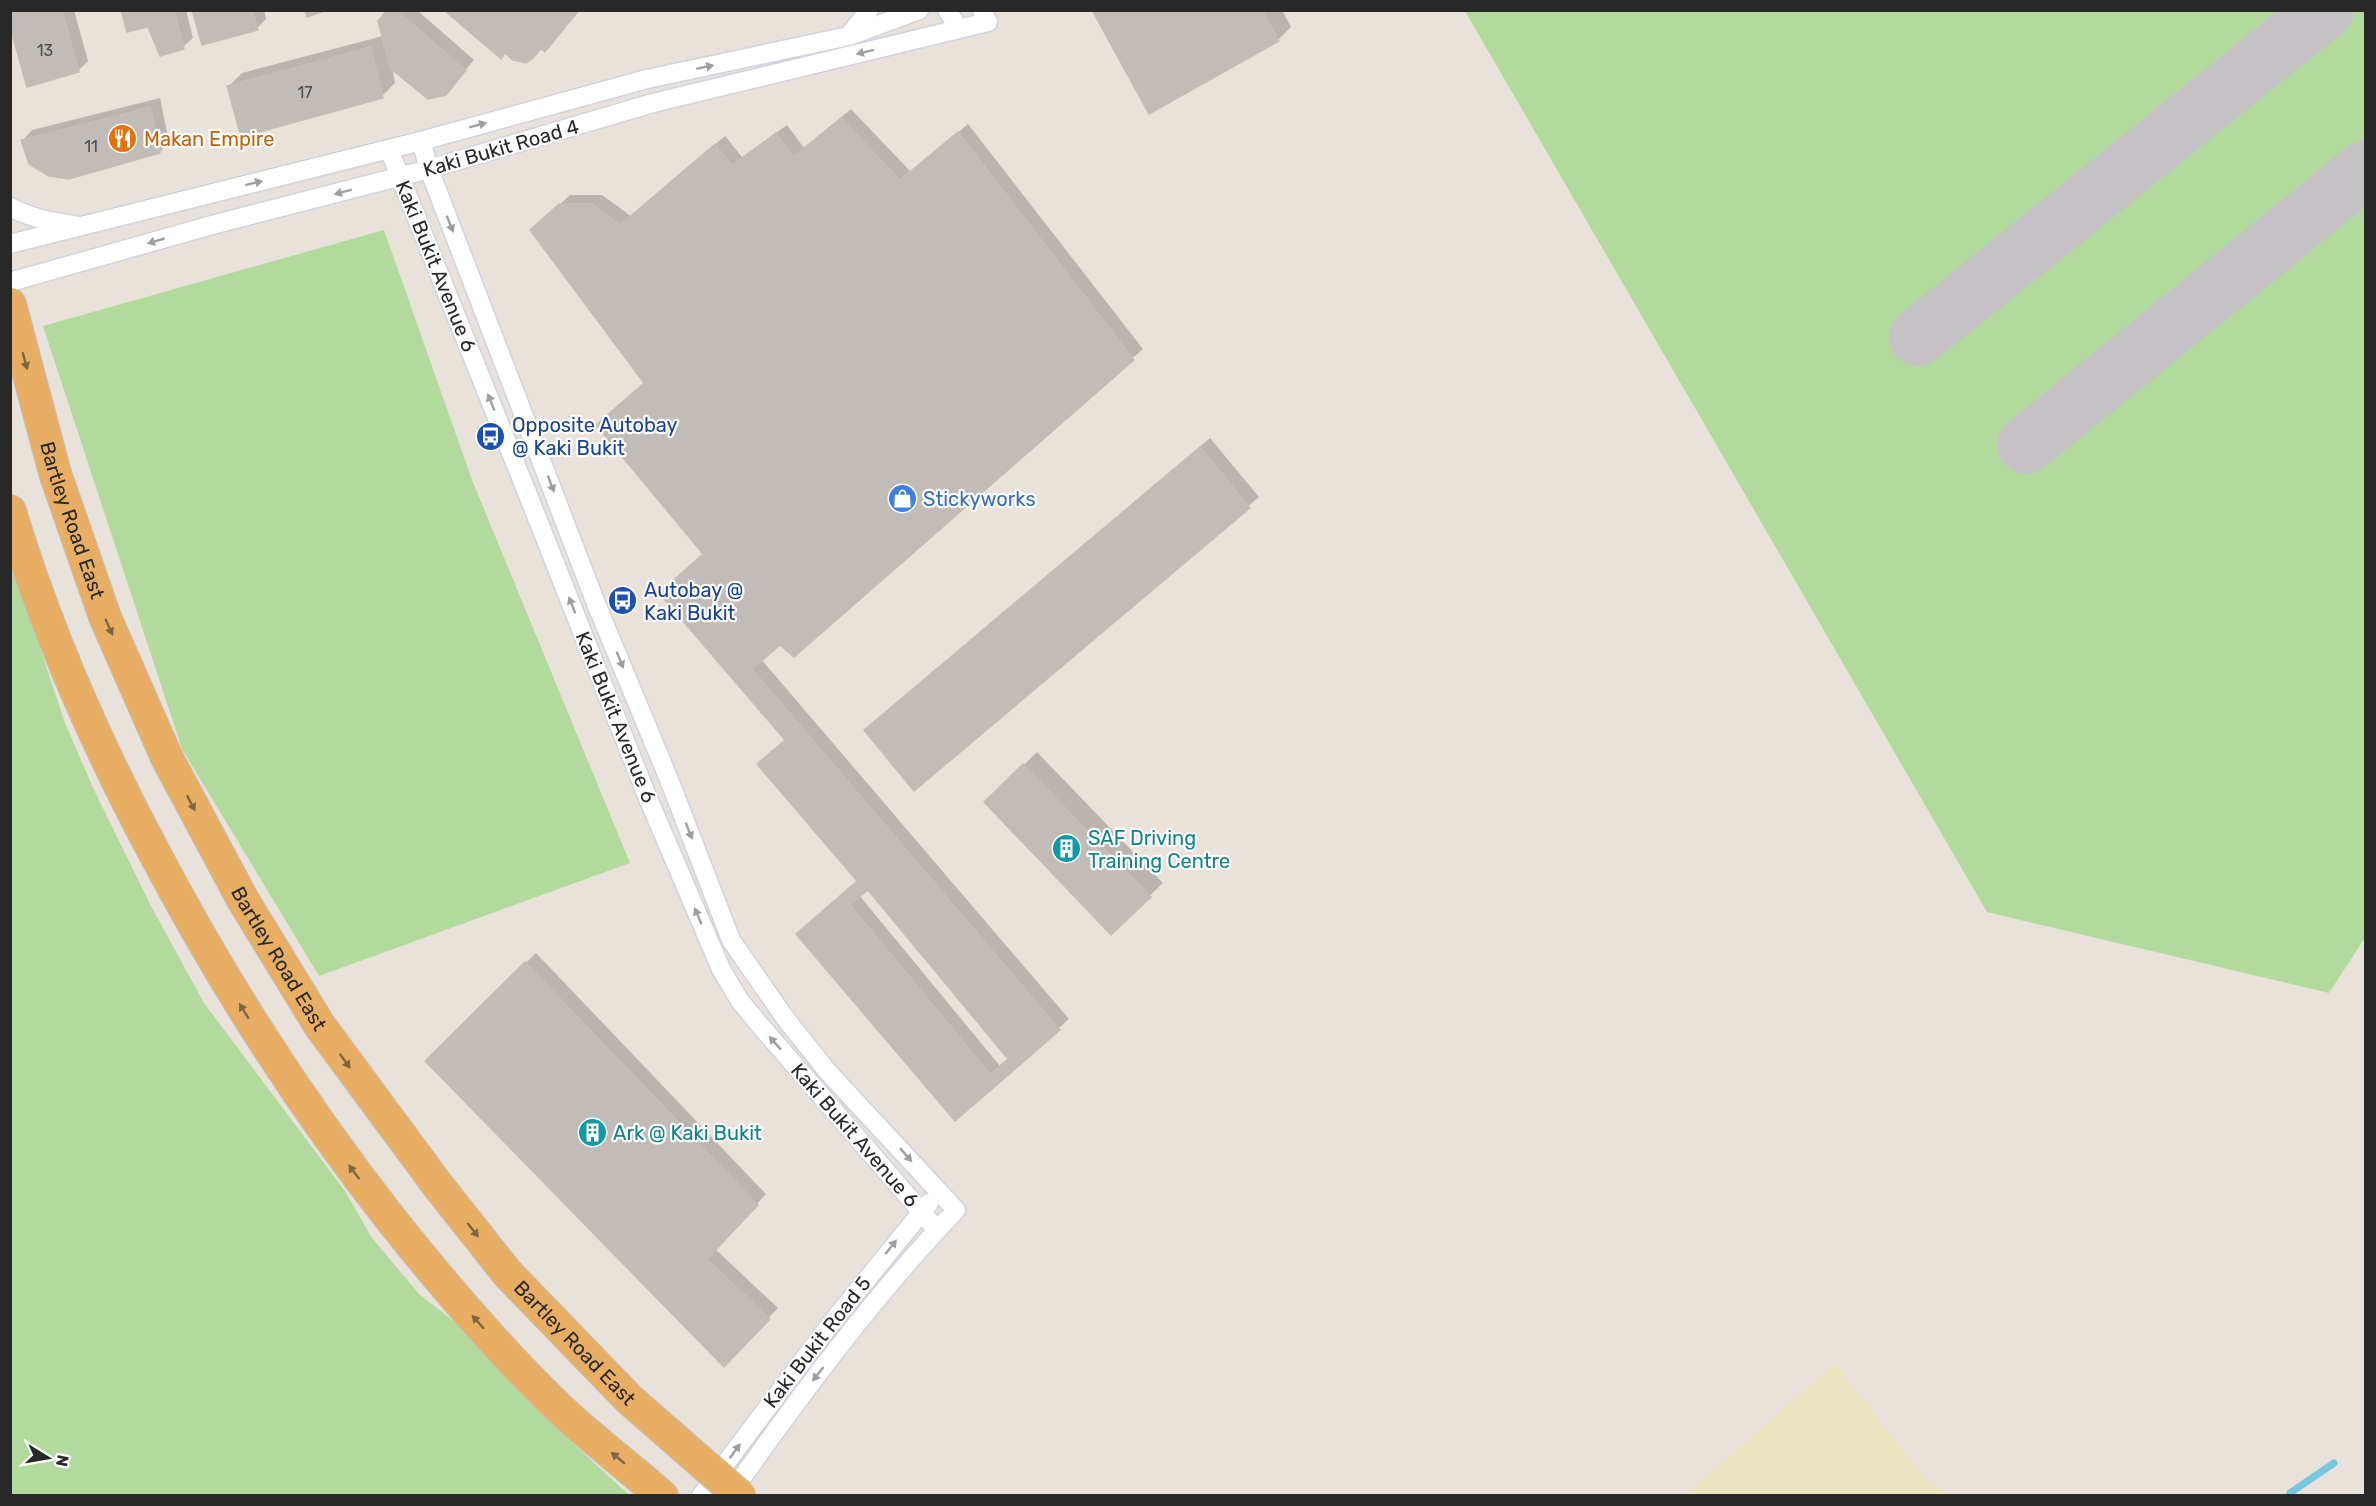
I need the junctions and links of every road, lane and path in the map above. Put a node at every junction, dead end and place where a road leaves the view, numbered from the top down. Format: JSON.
{"nodes":[{"id":1,"x":869,"y":10,"type":"edge"},
{"id":2,"x":920,"y":10,"type":"edge"},
{"id":3,"x":947,"y":10,"type":"edge"},
{"id":4,"x":982,"y":10,"type":"edge"},
{"id":5,"x":958,"y":29,"type":"junction"},
{"id":6,"x":849,"y":36,"type":"junction"},
{"id":7,"x":422,"y":141,"type":"junction"},
{"id":8,"x":389,"y":149,"type":"junction"},
{"id":9,"x":429,"y":169,"type":"junction"},
{"id":10,"x":400,"y":177,"type":"junction"},
{"id":11,"x":10,"y":207,"type":"edge"},
{"id":12,"x":85,"y":226,"type":"junction"},
{"id":13,"x":10,"y":244,"type":"edge"},
{"id":14,"x":10,"y":282,"type":"edge"},
{"id":15,"x":10,"y":304,"type":"edge"},
{"id":16,"x":10,"y":511,"type":"edge"},
{"id":17,"x":938,"y":1193,"type":"junction"},
{"id":18,"x":956,"y":1210,"type":"joint"},
{"id":19,"x":920,"y":1211,"type":"junction"},
{"id":20,"x":937,"y":1230,"type":"junction"},
{"id":21,"x":662,"y":1496,"type":"edge"},
{"id":22,"x":701,"y":1496,"type":"edge"},
{"id":23,"x":729,"y":1496,"type":"edge"},
{"id":24,"x":740,"y":1496,"type":"edge"}],
"edges":[{"from":1,"to":6,"type":"street"},
{"from":2,"to":6,"type":"street","name":"Kaki Bukit Road 4"},
{"from":3,"to":5,"type":"street"},
{"from":4,"to":5,"type":"street","name":"Kaki Bukit Road 4"},
{"from":5,"to":9,"type":"street","name":"Kaki Bukit Road 4","one_way":true},
{"from":7,"to":6,"type":"street","name":"Kaki Bukit Road 4","one_way":true},
{"from":7,"to":8,"type":"street","name":"Kaki Bukit Road 4"},
{"from":7,"to":9,"type":"street","name":"Kaki Bukit Avenue 6"},
{"from":8,"to":10,"type":"street","name":"Kaki Bukit Avenue 6"},
{"from":12,"to":8,"type":"street","name":"Kaki Bukit Road 4","one_way":true},
{"from":9,"to":10,"type":"street","name":"Kaki Bukit Road 4"},
{"from":9,"to":17,"type":"street","name":"Kaki Bukit Avenue 6","one_way":true},
{"from":10,"to":14,"type":"street","name":"Kaki Bukit Road 4","one_way":true},
{"from":19,"to":10,"type":"street","name":"Kaki Bukit Avenue 6","one_way":true},
{"from":11,"to":12,"type":"street"},
{"from":12,"to":13,"type":"street","name":"Kaki Bukit Road 4"},
{"from":15,"to":24,"type":"highway","name":"Bartley Road East","one_way":true,"bridge":true},
{"from":21,"to":16,"type":"highway","one_way":true},
{"from":17,"to":18,"type":"street","name":"Kaki Bukit Avenue 6"},
{"from":17,"to":19,"type":"street","name":"Kaki Bukit Road 5"},
{"from":18,"to":20,"type":"street","name":"Kaki Bukit Road 5"},
{"from":19,"to":20,"type":"street","name":"Kaki Bukit Avenue 6"},
{"from":22,"to":19,"type":"street","name":"Kaki Bukit Road 5","one_way":true},
{"from":20,"to":23,"type":"street","name":"Kaki Bukit Road 5","one_way":true}]}
